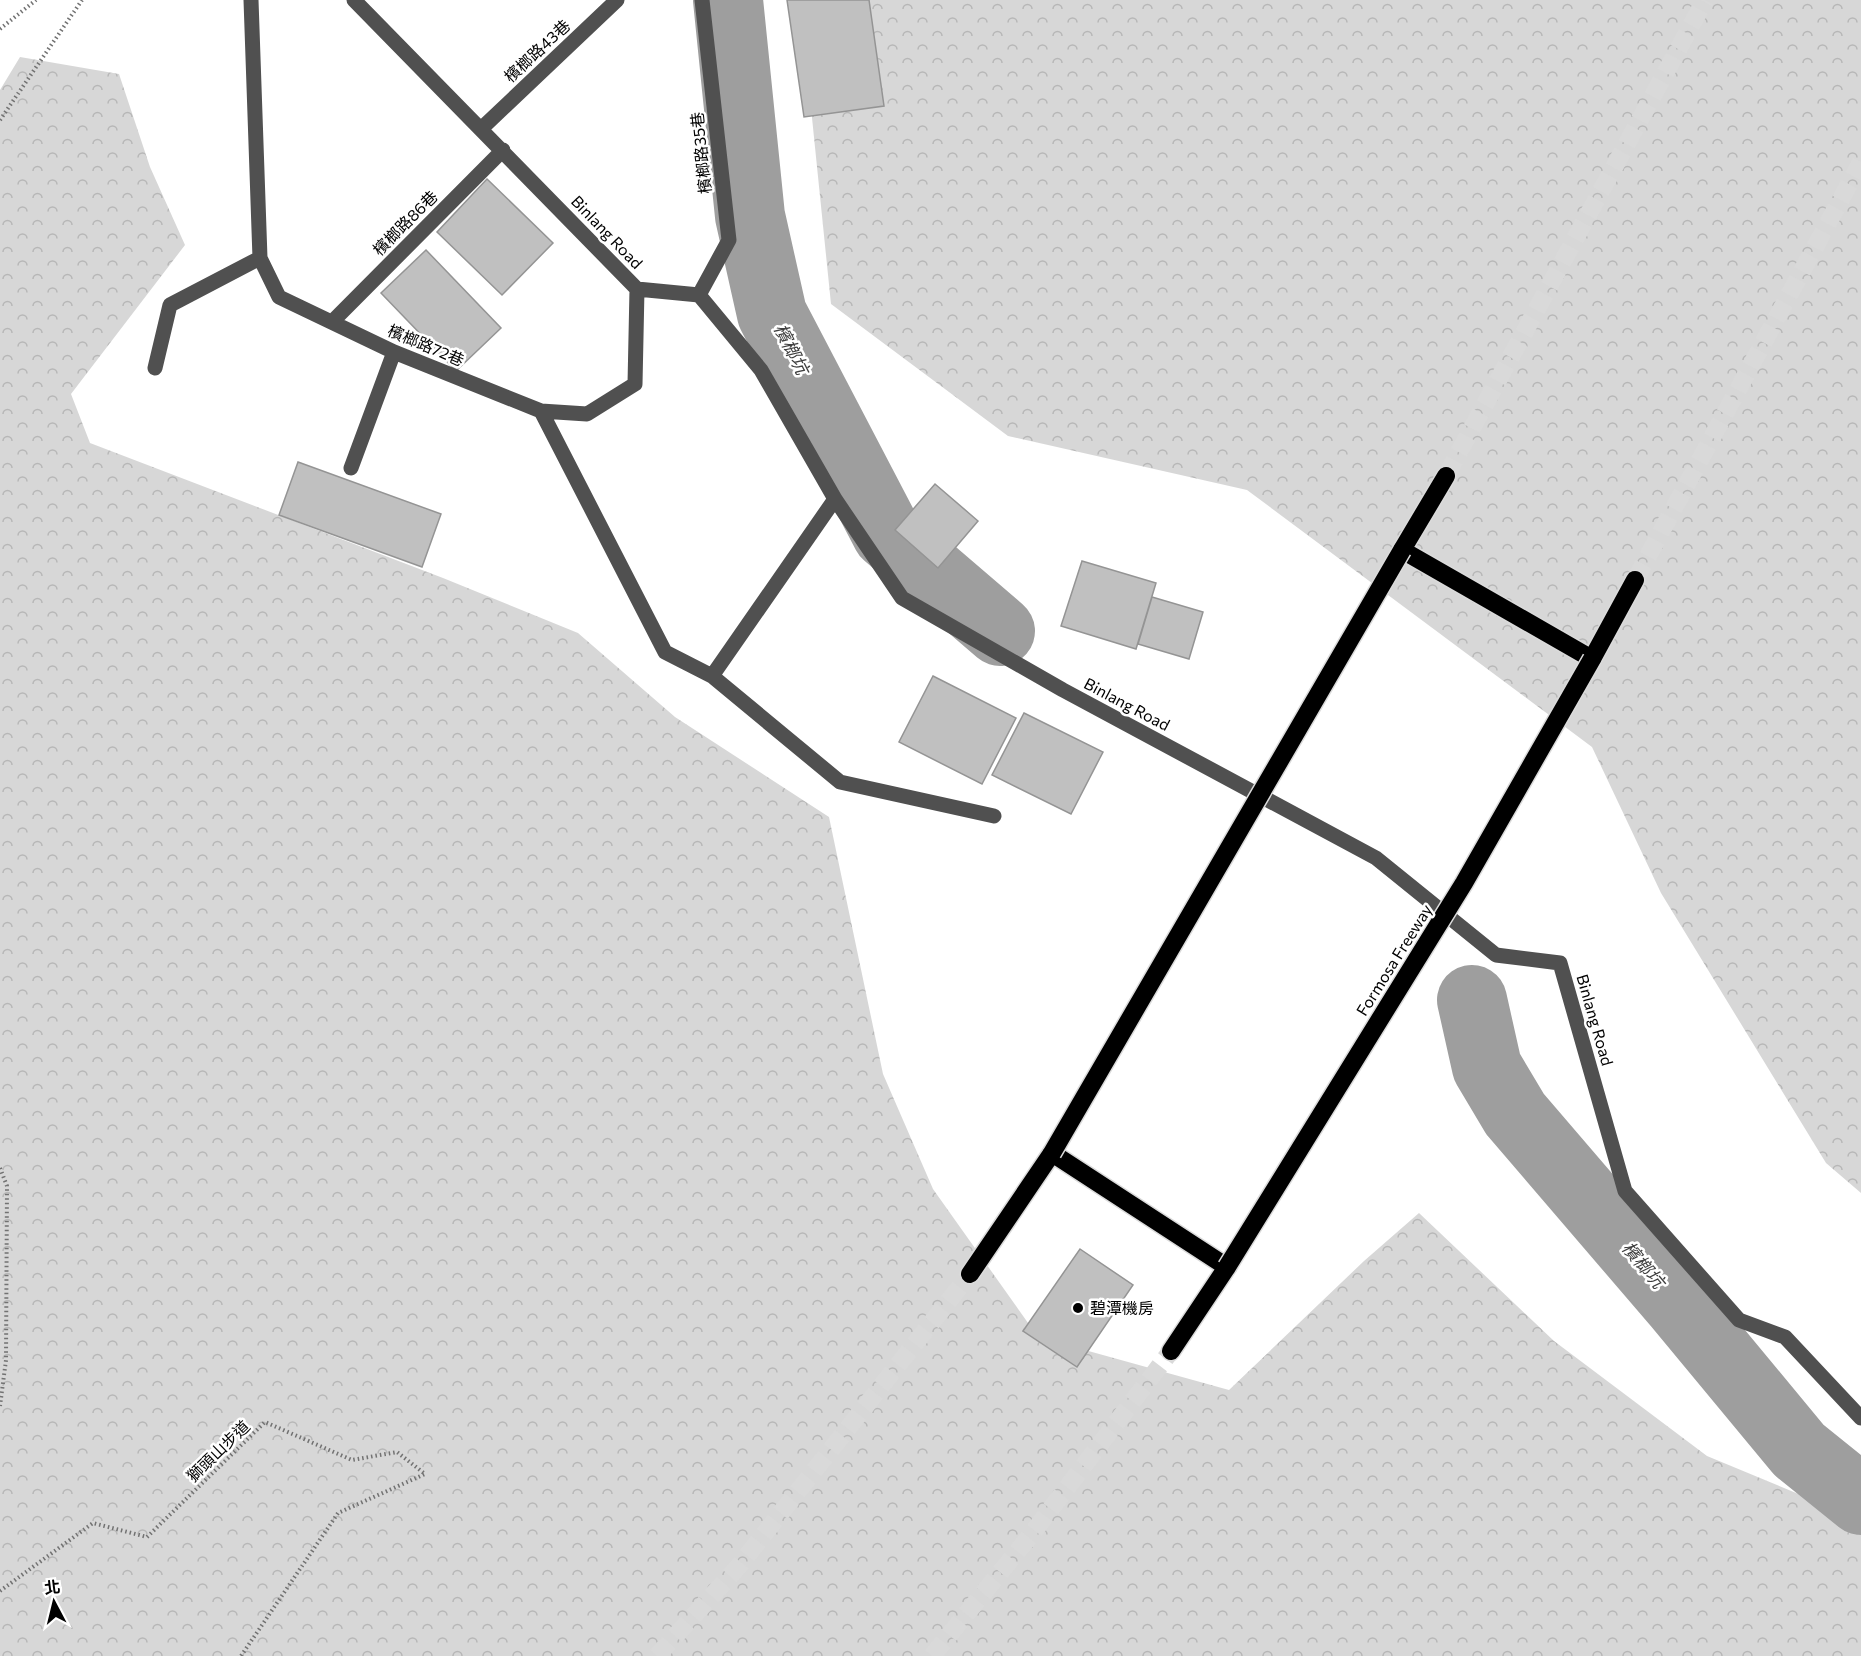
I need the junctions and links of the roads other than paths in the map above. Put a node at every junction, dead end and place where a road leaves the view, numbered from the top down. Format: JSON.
{"nodes":[{"id":1,"x":250,"y":0,"type":"edge"},
{"id":2,"x":354,"y":0,"type":"edge"},
{"id":3,"x":617,"y":0,"type":"edge"},
{"id":4,"x":702,"y":0,"type":"edge"},
{"id":5,"x":481,"y":129,"type":"junction"},
{"id":6,"x":503,"y":150,"type":"junction"},
{"id":7,"x":260,"y":258,"type":"junction"},
{"id":8,"x":637,"y":290,"type":"junction"},
{"id":9,"x":699,"y":295,"type":"junction"},
{"id":10,"x":332,"y":322,"type":"junction"},
{"id":11,"x":394,"y":352,"type":"junction"},
{"id":12,"x":155,"y":368,"type":"dead end"},
{"id":13,"x":541,"y":411,"type":"junction"},
{"id":14,"x":351,"y":468,"type":"dead end"},
{"id":15,"x":1446,"y":476,"type":"tunnel mouth"},
{"id":16,"x":836,"y":499,"type":"junction"},
{"id":17,"x":1402,"y":550,"type":"junction"},
{"id":18,"x":1635,"y":580,"type":"tunnel mouth"},
{"id":19,"x":1592,"y":659,"type":"junction"},
{"id":20,"x":712,"y":676,"type":"junction"},
{"id":21,"x":994,"y":816,"type":"dead end"},
{"id":22,"x":1052,"y":1153,"type":"junction"},
{"id":23,"x":1227,"y":1267,"type":"junction"},
{"id":24,"x":970,"y":1274,"type":"tunnel mouth"},
{"id":25,"x":1172,"y":1351,"type":"tunnel mouth"},
{"id":26,"x":1861,"y":1418,"type":"edge"}],
"edges":[{"from":1,"to":7,"type":"street","name":"檳榔路72巷"},
{"from":2,"to":5,"type":"street","name":"Binlang Road"},
{"from":3,"to":5,"type":"street","name":"檳榔路43巷"},
{"from":4,"to":9,"type":"street","name":"檳榔路35巷"},
{"from":5,"to":6,"type":"street","name":"Binlang Road"},
{"from":6,"to":8,"type":"street","name":"Binlang Road"},
{"from":6,"to":10,"type":"street","name":"檳榔路86巷"},
{"from":7,"to":10,"type":"street","name":"檳榔路72巷"},
{"from":7,"to":12,"type":"street"},
{"from":8,"to":9,"type":"street","name":"Binlang Road"},
{"from":8,"to":13,"type":"street","name":"檳榔路72巷"},
{"from":9,"to":16,"type":"street","name":"Binlang Road"},
{"from":10,"to":11,"type":"street","name":"檳榔路72巷"},
{"from":11,"to":13,"type":"street","name":"檳榔路72巷"},
{"from":11,"to":14,"type":"street"},
{"from":13,"to":20,"type":"street"},
{"from":15,"to":17,"type":"highway"},
{"from":16,"to":20,"type":"street"},
{"from":16,"to":26,"type":"street","name":"Binlang Road"},
{"from":17,"to":19,"type":"highway"},
{"from":17,"to":22,"type":"highway","bridge":true},
{"from":18,"to":19,"type":"highway","name":"Formosa Freeway"},
{"from":19,"to":23,"type":"highway","name":"Formosa Freeway","bridge":true},
{"from":20,"to":21,"type":"street"},
{"from":22,"to":23,"type":"highway"},
{"from":22,"to":24,"type":"highway"},
{"from":23,"to":25,"type":"highway","name":"Formosa Freeway"}]}
